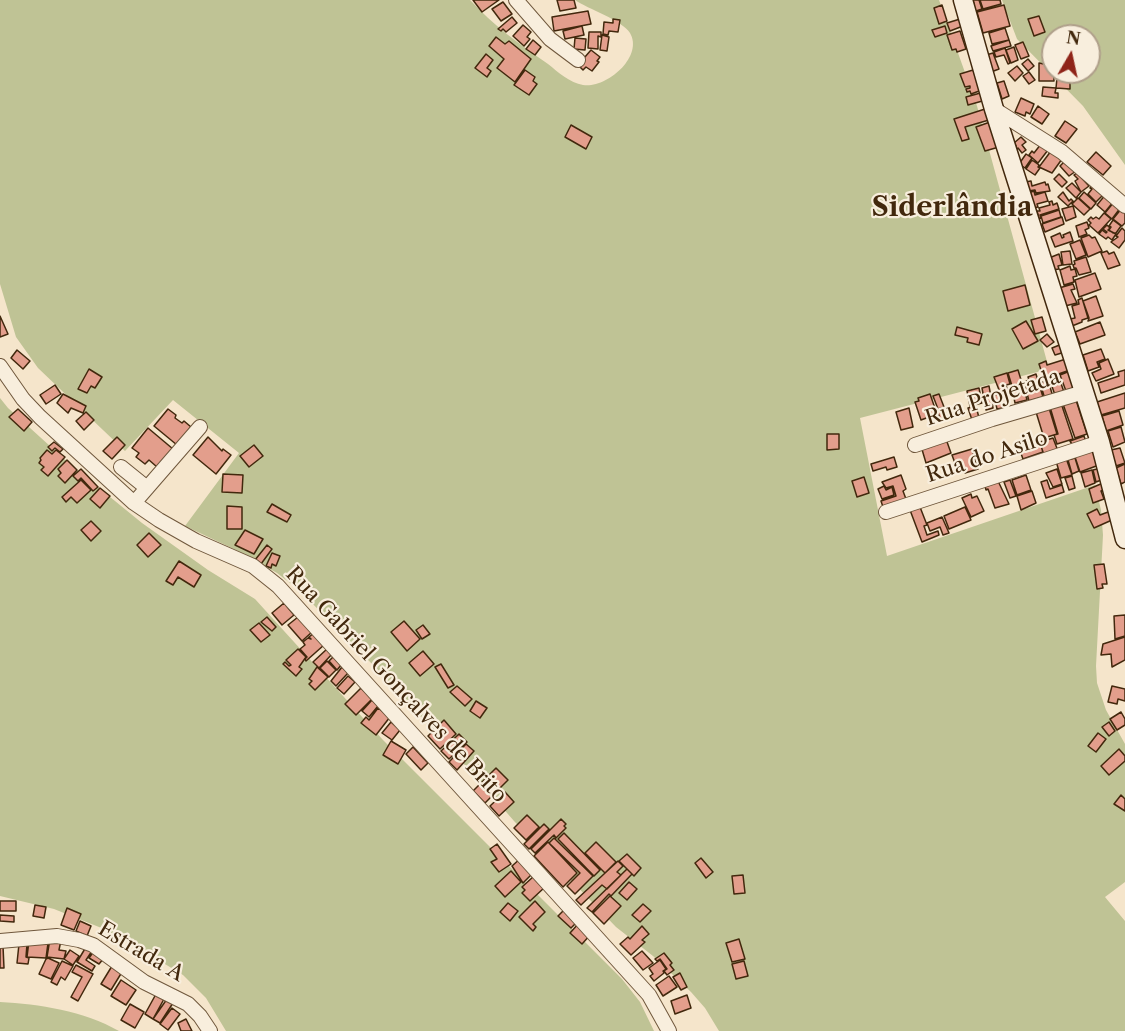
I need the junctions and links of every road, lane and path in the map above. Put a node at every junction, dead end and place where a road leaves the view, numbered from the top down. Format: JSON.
{"nodes":[{"id":1,"x":516,"y":0,"type":"edge"},
{"id":2,"x":963,"y":0,"type":"edge"},
{"id":3,"x":578,"y":60,"type":"dead end"},
{"id":4,"x":994,"y":109,"type":"junction"},
{"id":5,"x":1125,"y":206,"type":"edge"},
{"id":6,"x":0,"y":366,"type":"edge"},
{"id":7,"x":1084,"y":392,"type":"junction"},
{"id":8,"x":200,"y":428,"type":"dead end"},
{"id":9,"x":1100,"y":442,"type":"junction"},
{"id":10,"x":915,"y":445,"type":"dead end"},
{"id":11,"x":122,"y":467,"type":"dead end"},
{"id":12,"x":147,"y":488,"type":"junction"},
{"id":13,"x":134,"y":503,"type":"junction"},
{"id":14,"x":886,"y":512,"type":"dead end"},
{"id":15,"x":1125,"y":539,"type":"edge"},
{"id":16,"x":0,"y":940,"type":"edge"},
{"id":17,"x":210,"y":1031,"type":"edge"},
{"id":18,"x":669,"y":1031,"type":"edge"}],
"edges":[{"from":1,"to":3,"type":"street"},
{"from":2,"to":4,"type":"street"},
{"from":4,"to":5,"type":"street"},
{"from":4,"to":7,"type":"street"},
{"from":6,"to":13,"type":"street","name":"Rua Gabriel Gonçalves de Brito"},
{"from":7,"to":9,"type":"street"},
{"from":7,"to":10,"type":"street","name":"Rua Projetada"},
{"from":8,"to":12,"type":"street"},
{"from":9,"to":14,"type":"street","name":"Rua do Asilo"},
{"from":9,"to":15,"type":"street"},
{"from":11,"to":12,"type":"street"},
{"from":12,"to":13,"type":"street"},
{"from":13,"to":18,"type":"street","name":"Rua Gabriel Gonçalves de Brito"},
{"from":16,"to":17,"type":"street","name":"Estrada A"}]}
